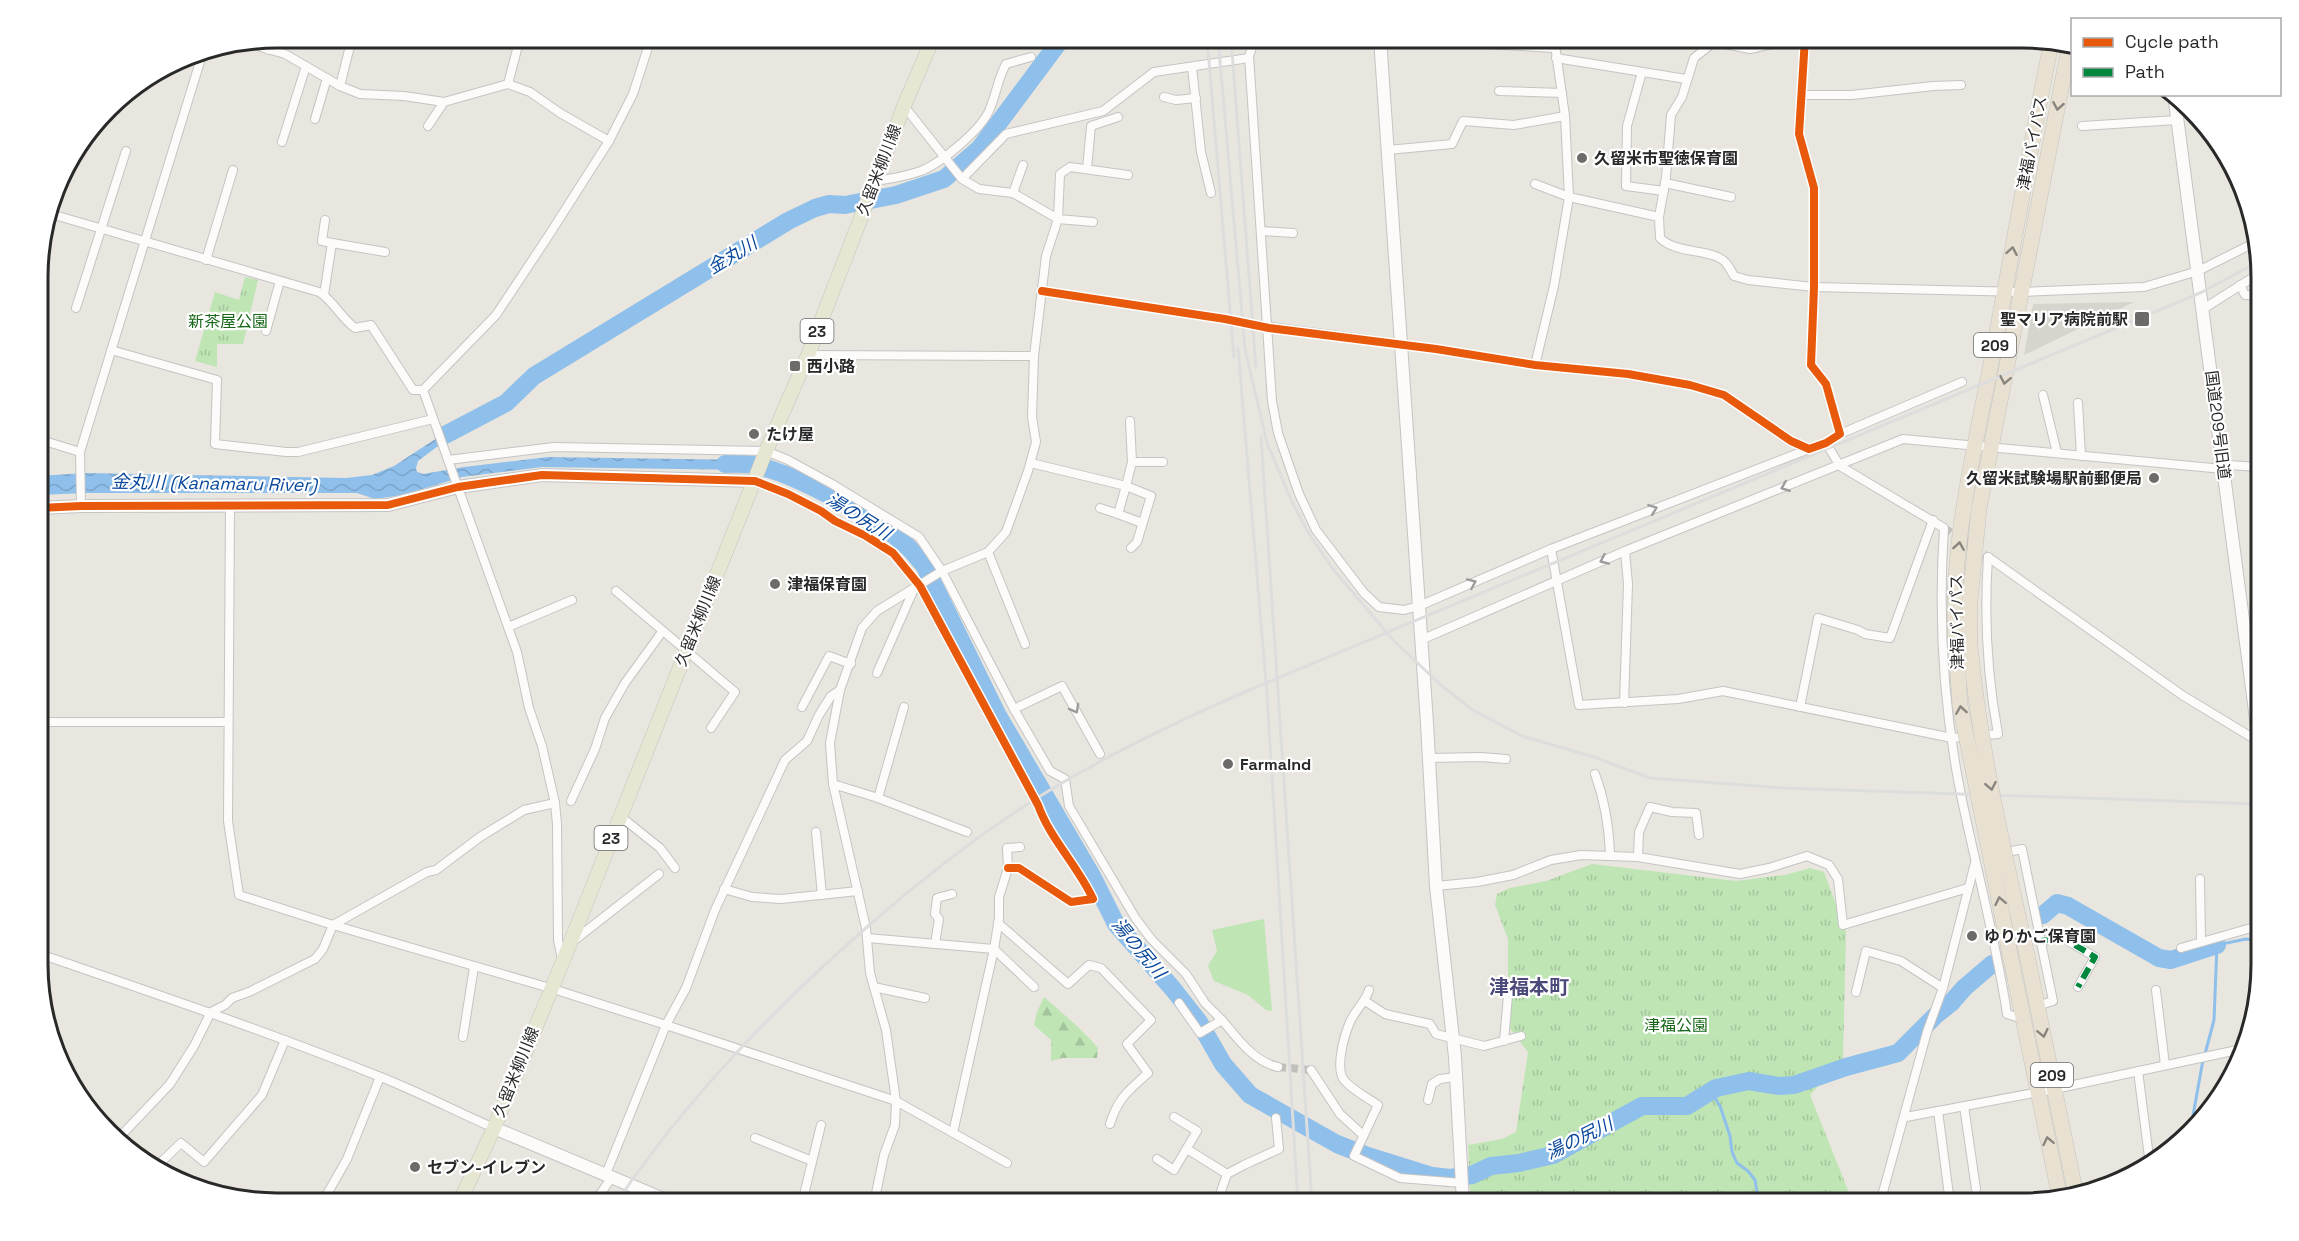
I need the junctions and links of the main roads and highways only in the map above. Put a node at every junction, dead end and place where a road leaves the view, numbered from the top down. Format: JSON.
{"nodes":[{"id":1,"x":929,"y":48,"type":"edge"},
{"id":2,"x":2050,"y":50,"type":"edge"},
{"id":3,"x":2068,"y":52,"type":"edge"},
{"id":4,"x":1963,"y":646,"type":"junction"},
{"id":5,"x":2074,"y":1187,"type":"edge"},
{"id":6,"x":2058,"y":1190,"type":"edge"},
{"id":7,"x":464,"y":1193,"type":"edge"}],
"edges":[{"from":1,"to":7,"type":"main road","name":"久留米柳川線","number":"23"},
{"from":4,"to":2,"type":"highway","name":"津福バイパス","number":"209","one_way":true},
{"from":3,"to":4,"type":"highway","name":"津福バイパス","number":"209","one_way":true},
{"from":4,"to":5,"type":"highway","name":"津福バイパス","number":"209","one_way":true,"bridge":true},
{"from":6,"to":4,"type":"highway","name":"津福バイパス","number":"209","one_way":true,"bridge":true}]}
